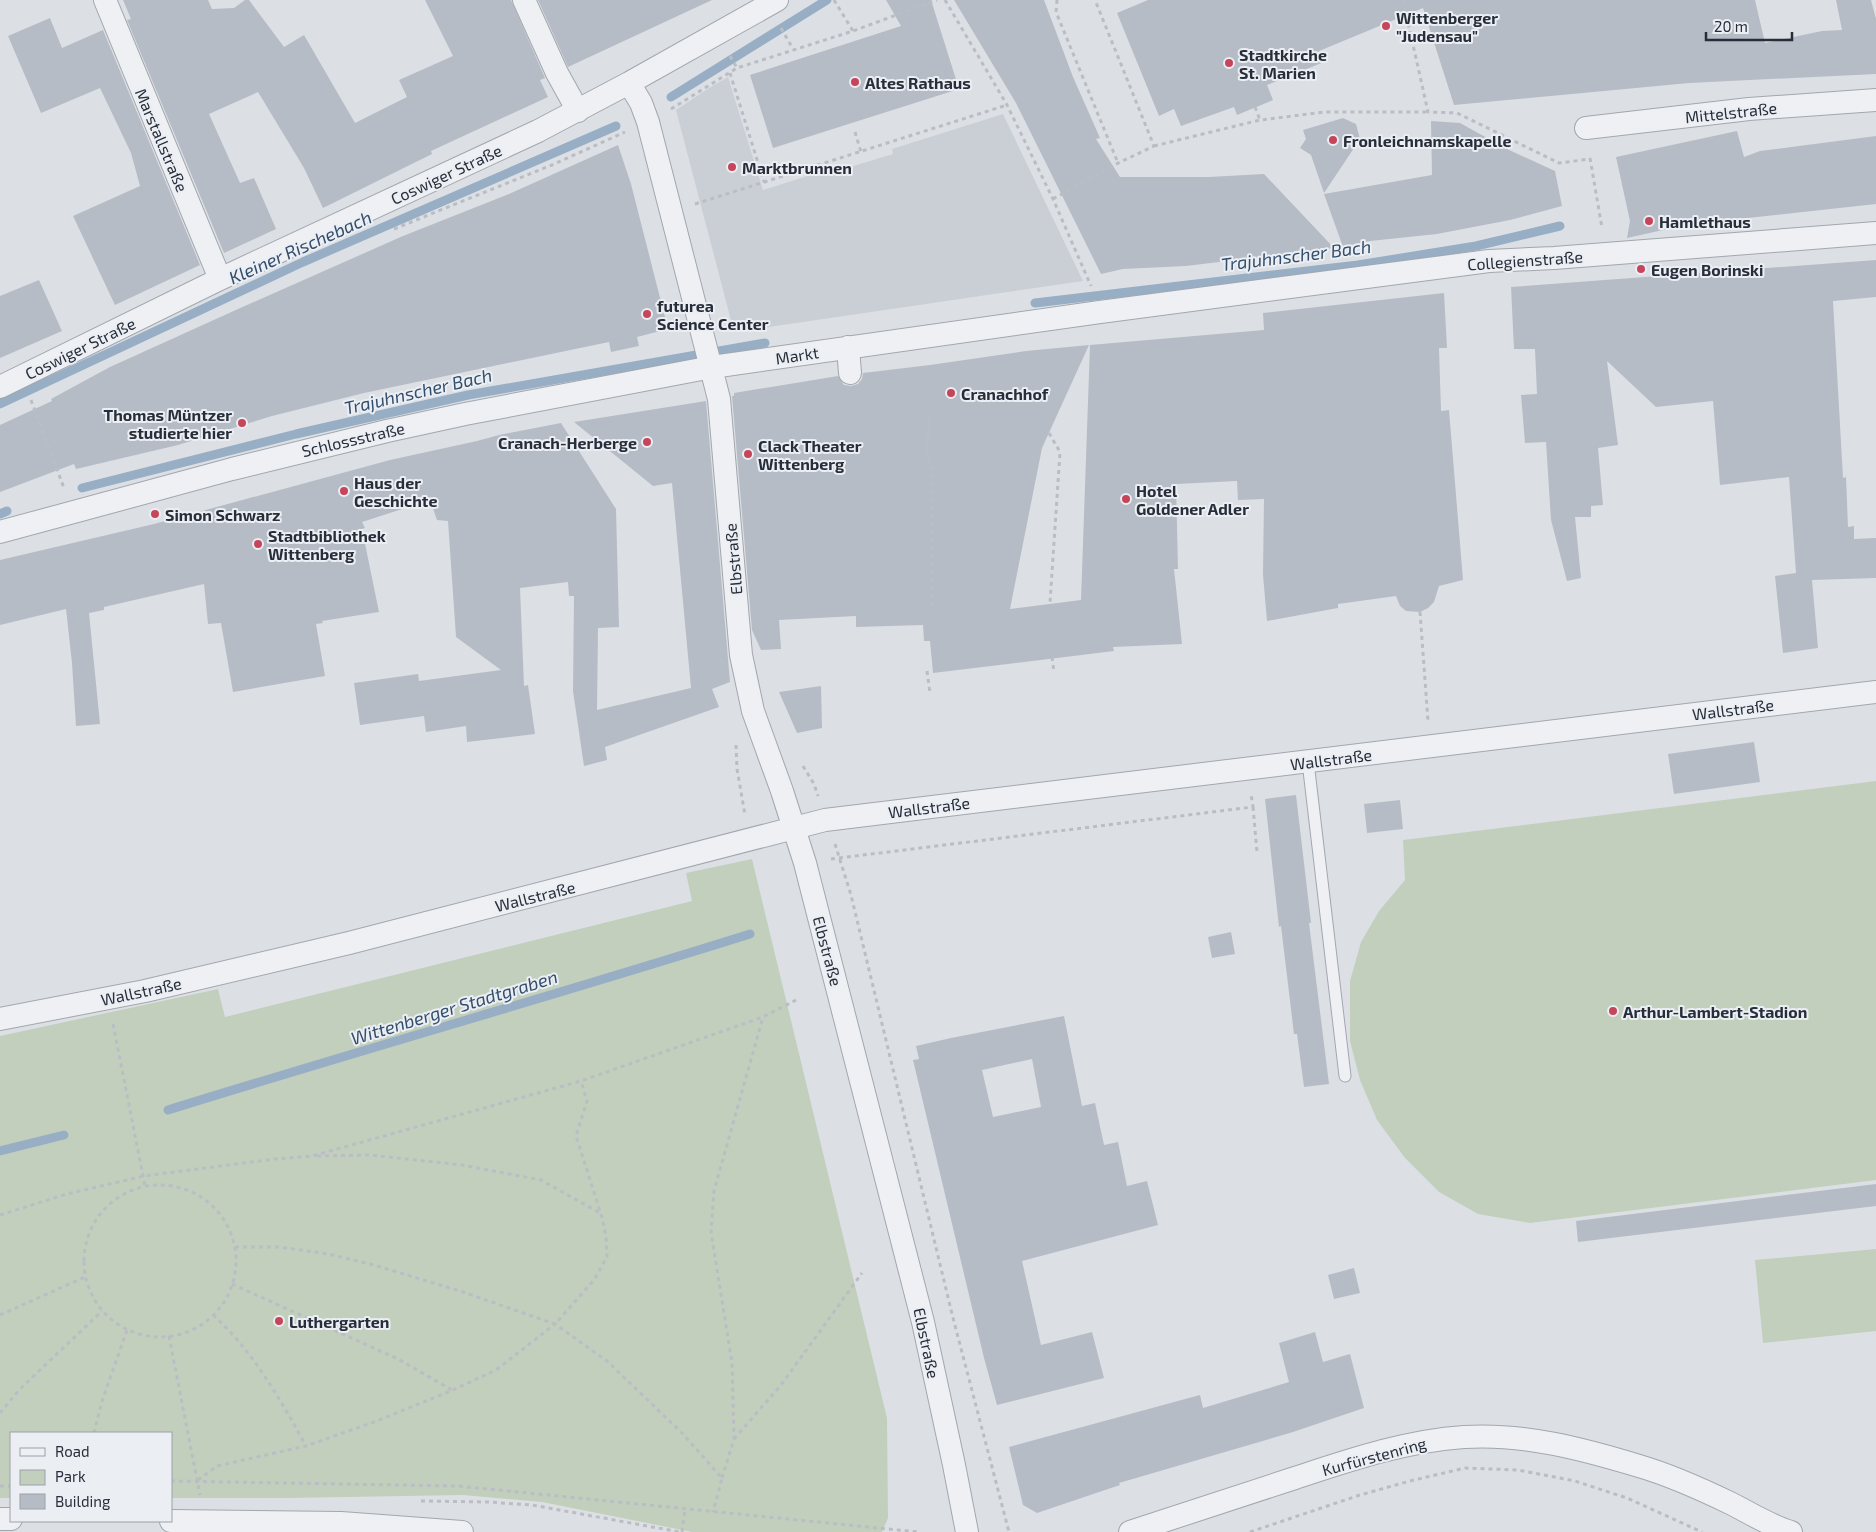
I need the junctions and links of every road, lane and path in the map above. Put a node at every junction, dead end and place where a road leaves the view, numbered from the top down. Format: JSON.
{"nodes":[{"id":1,"x":105,"y":0,"type":"edge"},
{"id":2,"x":524,"y":0,"type":"edge"},
{"id":3,"x":777,"y":0,"type":"edge"},
{"id":4,"x":834,"y":0,"type":"edge"},
{"id":5,"x":937,"y":0,"type":"edge"},
{"id":6,"x":945,"y":0,"type":"edge"},
{"id":7,"x":1057,"y":0,"type":"edge"},
{"id":8,"x":1095,"y":0,"type":"edge"},
{"id":9,"x":1403,"y":0,"type":"edge"},
{"id":10,"x":853,"y":30,"type":"junction"},
{"id":11,"x":783,"y":31,"type":"dead end"},
{"id":12,"x":793,"y":49,"type":"junction"},
{"id":13,"x":733,"y":62,"type":"dead end"},
{"id":14,"x":737,"y":68,"type":"junction"},
{"id":15,"x":730,"y":73,"type":"junction"},
{"id":16,"x":629,"y":83,"type":"junction"},
{"id":17,"x":1876,"y":100,"type":"edge"},
{"id":18,"x":1007,"y":105,"type":"junction"},
{"id":19,"x":1255,"y":107,"type":"dead end"},
{"id":20,"x":578,"y":110,"type":"junction"},
{"id":21,"x":1428,"y":112,"type":"junction"},
{"id":22,"x":1260,"y":120,"type":"junction"},
{"id":23,"x":648,"y":122,"type":"junction"},
{"id":24,"x":1586,"y":128,"type":"joint"},
{"id":25,"x":855,"y":132,"type":"dead end"},
{"id":26,"x":1154,"y":146,"type":"junction"},
{"id":27,"x":861,"y":152,"type":"junction"},
{"id":28,"x":549,"y":157,"type":"dead end"},
{"id":29,"x":1590,"y":159,"type":"junction"},
{"id":30,"x":1118,"y":163,"type":"junction"},
{"id":31,"x":552,"y":165,"type":"junction"},
{"id":32,"x":764,"y":182,"type":"junction"},
{"id":33,"x":1052,"y":199,"type":"junction"},
{"id":34,"x":671,"y":212,"type":"junction"},
{"id":35,"x":389,"y":232,"type":"dead end"},
{"id":36,"x":1876,"y":233,"type":"edge"},
{"id":37,"x":1607,"y":254,"type":"junction"},
{"id":38,"x":220,"y":279,"type":"junction"},
{"id":39,"x":1092,"y":291,"type":"dead end"},
{"id":40,"x":1176,"y":302,"type":"joint"},
{"id":41,"x":848,"y":347,"type":"junction"},
{"id":42,"x":709,"y":356,"type":"junction"},
{"id":43,"x":850,"y":373,"type":"dead end"},
{"id":44,"x":0,"y":387,"type":"edge"},
{"id":45,"x":40,"y":396,"type":"dead end"},
{"id":46,"x":32,"y":401,"type":"junction"},
{"id":47,"x":24,"y":404,"type":"dead end"},
{"id":48,"x":929,"y":419,"type":"dead end"},
{"id":49,"x":1048,"y":433,"type":"dead end"},
{"id":50,"x":64,"y":490,"type":"dead end"},
{"id":51,"x":0,"y":532,"type":"edge"},
{"id":52,"x":1050,"y":603,"type":"dead end"},
{"id":53,"x":932,"y":608,"type":"dead end"},
{"id":54,"x":1420,"y":612,"type":"dead end"},
{"id":55,"x":1052,"y":658,"type":"dead end"},
{"id":56,"x":927,"y":671,"type":"dead end"},
{"id":57,"x":1054,"y":672,"type":"dead end"},
{"id":58,"x":1876,"y":692,"type":"edge"},
{"id":59,"x":930,"y":693,"type":"dead end"},
{"id":60,"x":1430,"y":746,"type":"junction"},
{"id":61,"x":1308,"y":762,"type":"junction"},
{"id":62,"x":1247,"y":769,"type":"junction"},
{"id":63,"x":1253,"y":807,"type":"junction"},
{"id":64,"x":825,"y":820,"type":"junction"},
{"id":65,"x":794,"y":828,"type":"junction"},
{"id":66,"x":1257,"y":852,"type":"dead end"},
{"id":67,"x":841,"y":858,"type":"junction"},
{"id":68,"x":805,"y":863,"type":"junction"},
{"id":69,"x":109,"y":999,"type":"junction"},
{"id":70,"x":796,"y":1000,"type":"dead end"},
{"id":71,"x":763,"y":1018,"type":"junction"},
{"id":72,"x":0,"y":1019,"type":"edge"},
{"id":73,"x":1344,"y":1076,"type":"dead end"},
{"id":74,"x":581,"y":1081,"type":"junction"},
{"id":75,"x":312,"y":1156,"type":"junction"},
{"id":76,"x":144,"y":1176,"type":"junction"},
{"id":77,"x":145,"y":1186,"type":"junction"},
{"id":78,"x":601,"y":1214,"type":"junction"},
{"id":79,"x":0,"y":1215,"type":"edge"},
{"id":80,"x":235,"y":1247,"type":"junction"},
{"id":81,"x":862,"y":1273,"type":"dead end"},
{"id":82,"x":85,"y":1277,"type":"junction"},
{"id":83,"x":232,"y":1284,"type":"junction"},
{"id":84,"x":102,"y":1311,"type":"junction"},
{"id":85,"x":0,"y":1315,"type":"edge"},
{"id":86,"x":213,"y":1315,"type":"junction"},
{"id":87,"x":555,"y":1324,"type":"junction"},
{"id":88,"x":127,"y":1330,"type":"junction"},
{"id":89,"x":169,"y":1336,"type":"junction"},
{"id":90,"x":453,"y":1390,"type":"junction"},
{"id":91,"x":0,"y":1413,"type":"edge"},
{"id":92,"x":94,"y":1432,"type":"edge"},
{"id":93,"x":734,"y":1439,"type":"junction"},
{"id":94,"x":306,"y":1446,"type":"junction"},
{"id":95,"x":722,"y":1478,"type":"junction"},
{"id":96,"x":198,"y":1480,"type":"junction"},
{"id":97,"x":172,"y":1481,"type":"edge"},
{"id":98,"x":685,"y":1509,"type":"junction"},
{"id":99,"x":713,"y":1512,"type":"junction"},
{"id":100,"x":172,"y":1520,"type":"edge"},
{"id":101,"x":462,"y":1532,"type":"edge"},
{"id":102,"x":682,"y":1532,"type":"edge"},
{"id":103,"x":918,"y":1532,"type":"edge"},
{"id":104,"x":967,"y":1532,"type":"edge"},
{"id":105,"x":1009,"y":1532,"type":"edge"},
{"id":106,"x":1130,"y":1532,"type":"edge"},
{"id":107,"x":1250,"y":1532,"type":"edge"},
{"id":108,"x":1702,"y":1532,"type":"edge"},
{"id":109,"x":1791,"y":1532,"type":"edge"}],
"edges":[{"from":1,"to":38,"type":"street","name":"Marstallstraße"},
{"from":2,"to":20,"type":"street"},
{"from":3,"to":16,"type":"street","name":"Coswiger Straße"},
{"from":4,"to":10,"type":"path"},
{"from":5,"to":10,"type":"path"},
{"from":6,"to":18,"type":"path"},
{"from":7,"to":30,"type":"path"},
{"from":8,"to":26,"type":"path"},
{"from":9,"to":21,"type":"path"},
{"from":10,"to":12,"type":"path"},
{"from":11,"to":12,"type":"path"},
{"from":12,"to":14,"type":"path"},
{"from":13,"to":14,"type":"path"},
{"from":14,"to":15,"type":"path"},
{"from":15,"to":23,"type":"path"},
{"from":15,"to":32,"type":"path"},
{"from":16,"to":20,"type":"street","name":"Coswiger Straße"},
{"from":16,"to":23,"type":"street"},
{"from":17,"to":24,"type":"street","name":"Mittelstraße"},
{"from":18,"to":27,"type":"path"},
{"from":18,"to":33,"type":"path"},
{"from":19,"to":22,"type":"path"},
{"from":20,"to":38,"type":"street","name":"Coswiger Straße"},
{"from":21,"to":22,"type":"path"},
{"from":21,"to":29,"type":"path"},
{"from":22,"to":26,"type":"path"},
{"from":23,"to":31,"type":"path"},
{"from":23,"to":34,"type":"street"},
{"from":24,"to":29,"type":"path"},
{"from":25,"to":27,"type":"path"},
{"from":26,"to":30,"type":"path"},
{"from":27,"to":32,"type":"path"},
{"from":28,"to":31,"type":"path"},
{"from":29,"to":37,"type":"path"},
{"from":30,"to":33,"type":"path"},
{"from":31,"to":35,"type":"path"},
{"from":32,"to":34,"type":"path"},
{"from":33,"to":39,"type":"path"},
{"from":34,"to":42,"type":"street"},
{"from":36,"to":37,"type":"street","name":"Collegienstraße"},
{"from":37,"to":40,"type":"street","name":"Collegienstraße"},
{"from":38,"to":44,"type":"street","name":"Coswiger Straße"},
{"from":40,"to":41,"type":"street","name":"Markt"},
{"from":41,"to":42,"type":"street","name":"Markt"},
{"from":41,"to":43,"type":"street"},
{"from":42,"to":51,"type":"street","name":"Schlossstraße"},
{"from":42,"to":65,"type":"street","name":"Elbstraße"},
{"from":45,"to":46,"type":"path"},
{"from":46,"to":47,"type":"path"},
{"from":46,"to":50,"type":"path"},
{"from":48,"to":53,"type":"path"},
{"from":49,"to":52,"type":"path"},
{"from":54,"to":60,"type":"path"},
{"from":55,"to":57,"type":"path"},
{"from":56,"to":59,"type":"path"},
{"from":58,"to":60,"type":"street","name":"Wallstraße"},
{"from":60,"to":61,"type":"street","name":"Wallstraße"},
{"from":61,"to":62,"type":"street","name":"Wallstraße"},
{"from":61,"to":73,"type":"lane"},
{"from":62,"to":63,"type":"path"},
{"from":62,"to":64,"type":"street","name":"Wallstraße"},
{"from":63,"to":66,"type":"path"},
{"from":63,"to":67,"type":"path"},
{"from":64,"to":65,"type":"street","name":"Wallstraße"},
{"from":64,"to":67,"type":"path"},
{"from":65,"to":68,"type":"street","name":"Elbstraße"},
{"from":65,"to":69,"type":"street","name":"Wallstraße"},
{"from":67,"to":68,"type":"path"},
{"from":67,"to":105,"type":"path"},
{"from":68,"to":104,"type":"street","name":"Elbstraße"},
{"from":69,"to":72,"type":"street","name":"Wallstraße"},
{"from":69,"to":76,"type":"path"},
{"from":70,"to":71,"type":"path"},
{"from":71,"to":74,"type":"path"},
{"from":71,"to":93,"type":"path"},
{"from":74,"to":75,"type":"path"},
{"from":74,"to":78,"type":"path"},
{"from":75,"to":76,"type":"path"},
{"from":75,"to":78,"type":"path"},
{"from":76,"to":77,"type":"path"},
{"from":76,"to":79,"type":"path"},
{"from":77,"to":80,"type":"path"},
{"from":77,"to":82,"type":"path"},
{"from":78,"to":87,"type":"path"},
{"from":80,"to":83,"type":"path"},
{"from":80,"to":87,"type":"path"},
{"from":81,"to":93,"type":"path"},
{"from":82,"to":84,"type":"path"},
{"from":82,"to":85,"type":"path"},
{"from":83,"to":86,"type":"path"},
{"from":83,"to":90,"type":"path"},
{"from":84,"to":88,"type":"path"},
{"from":84,"to":91,"type":"path"},
{"from":86,"to":89,"type":"path"},
{"from":86,"to":94,"type":"path"},
{"from":87,"to":90,"type":"path"},
{"from":87,"to":95,"type":"path"},
{"from":88,"to":89,"type":"path"},
{"from":88,"to":92,"type":"path"},
{"from":89,"to":96,"type":"path"},
{"from":90,"to":94,"type":"path"},
{"from":93,"to":95,"type":"path"},
{"from":94,"to":96,"type":"path"},
{"from":95,"to":99,"type":"path"},
{"from":96,"to":97,"type":"path"},
{"from":96,"to":98,"type":"path"},
{"from":98,"to":99,"type":"path"},
{"from":98,"to":102,"type":"path"},
{"from":99,"to":103,"type":"path"},
{"from":100,"to":101,"type":"street"},
{"from":106,"to":109,"type":"street","name":"Kurfürstenring"},
{"from":107,"to":108,"type":"path"}]}
